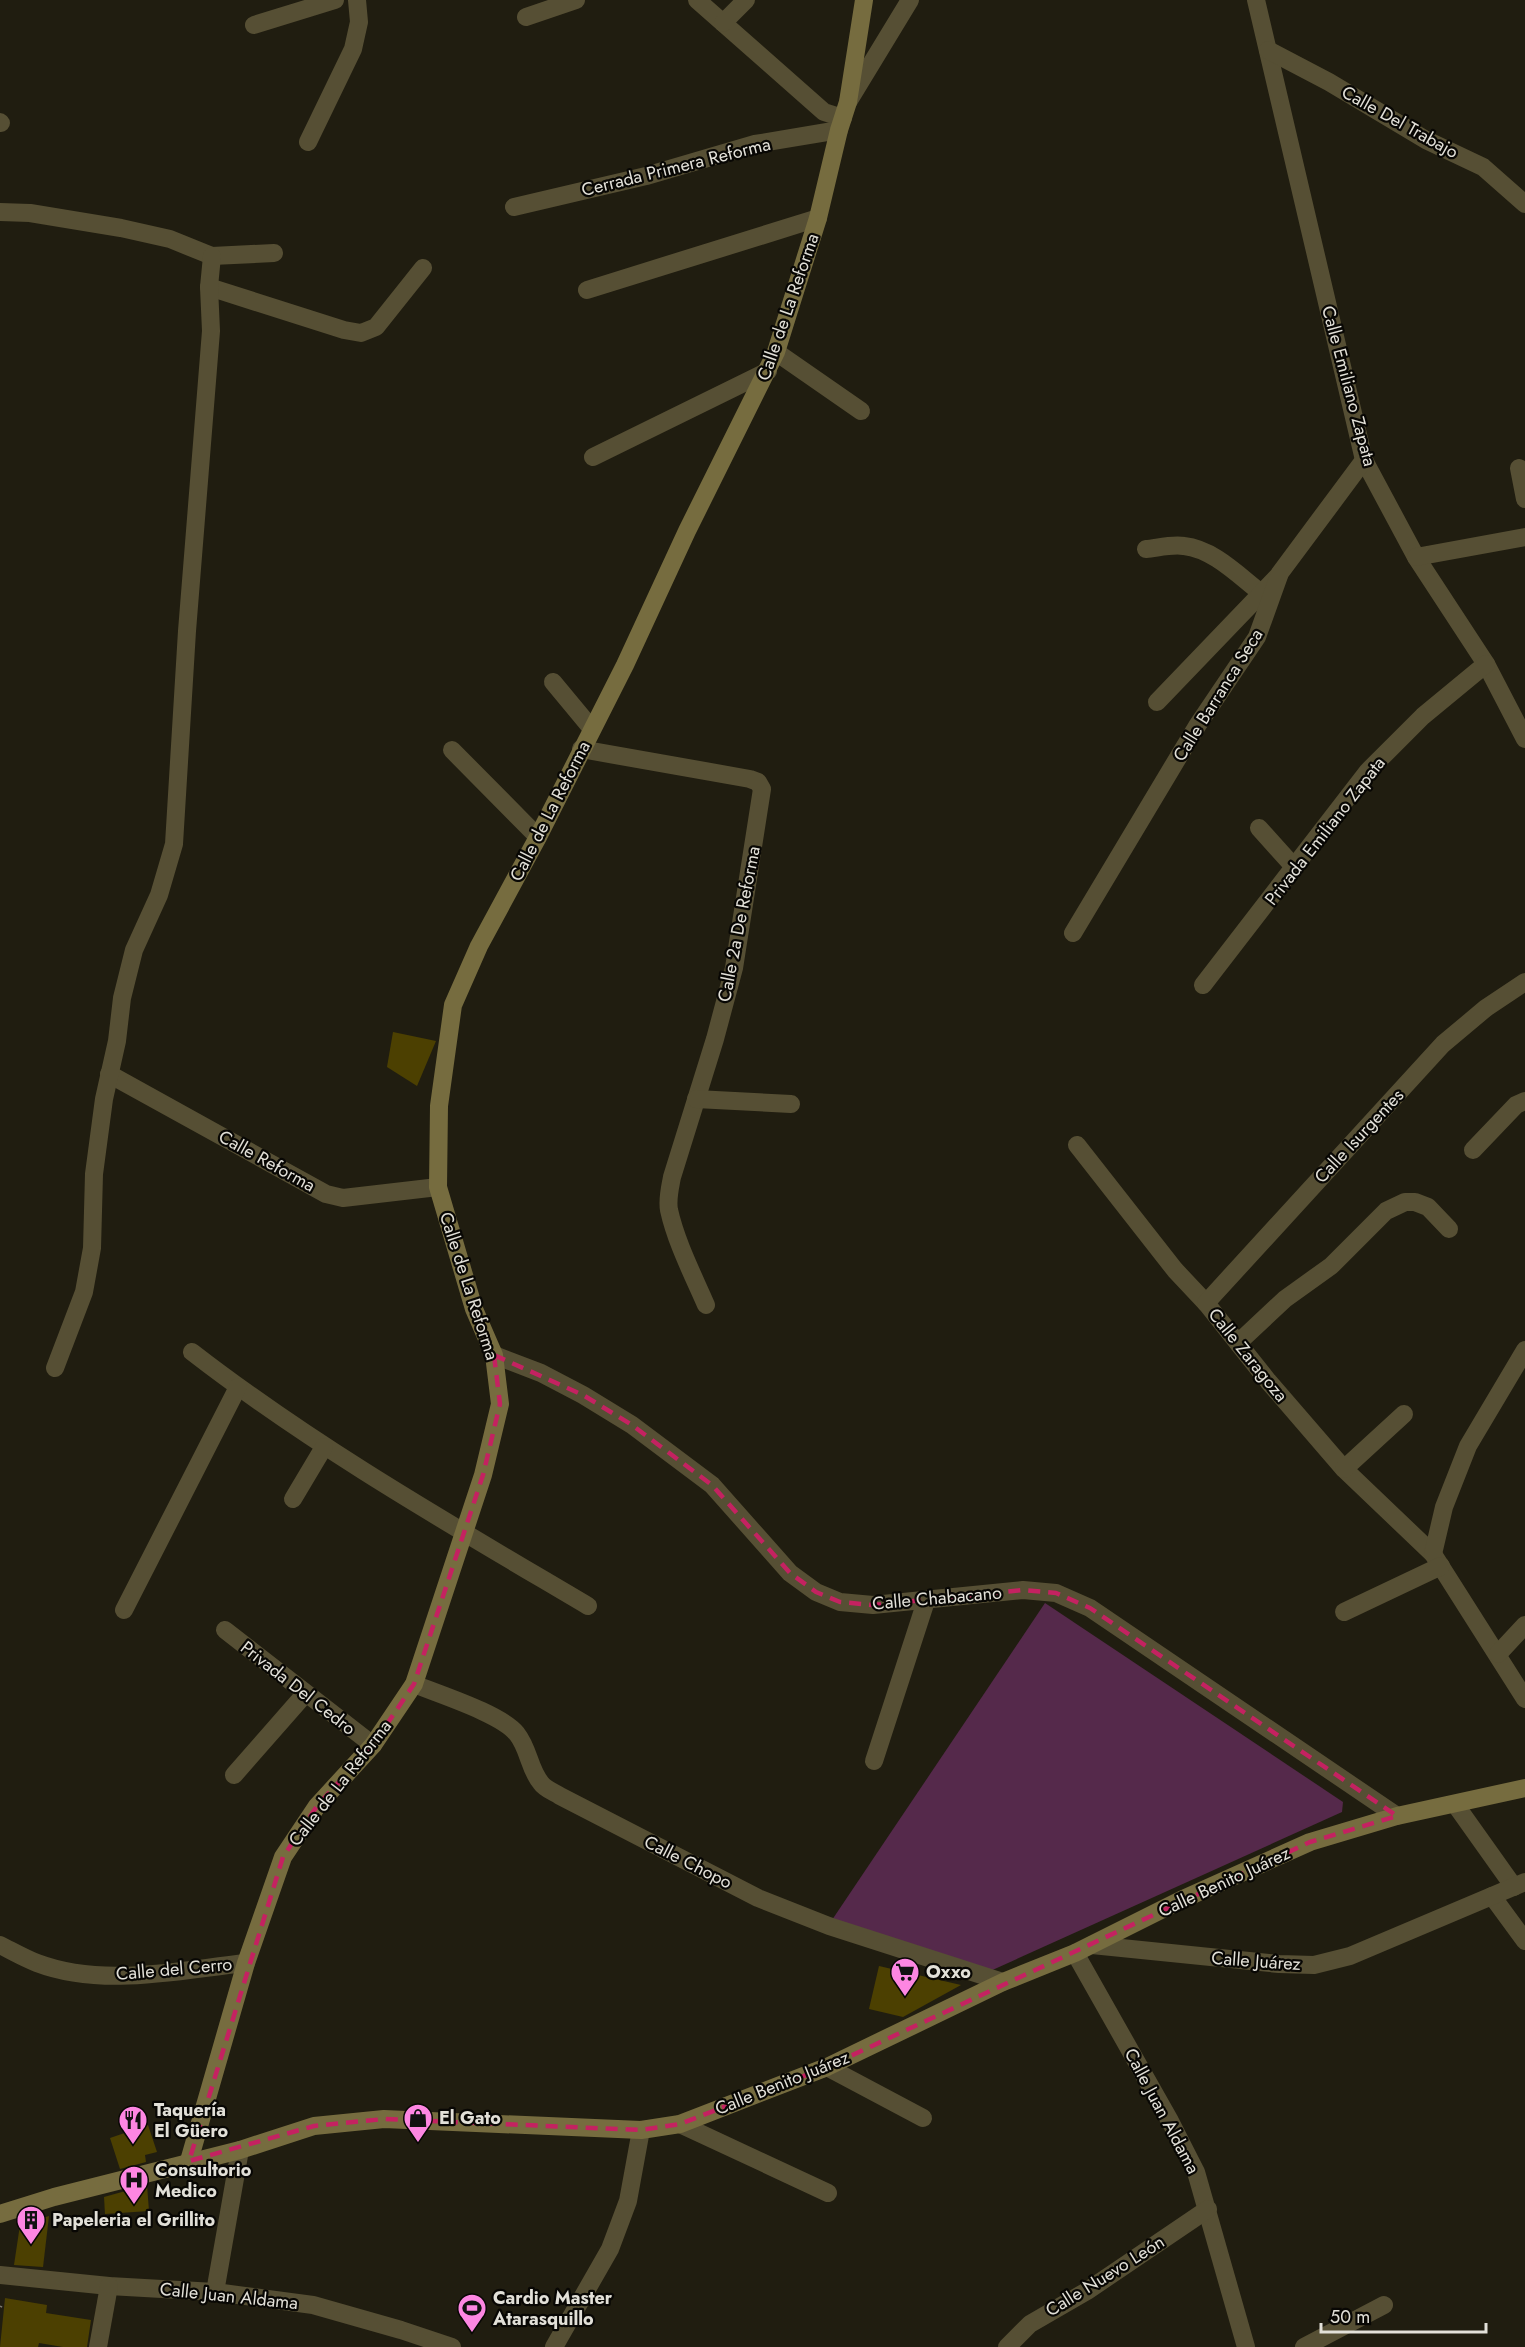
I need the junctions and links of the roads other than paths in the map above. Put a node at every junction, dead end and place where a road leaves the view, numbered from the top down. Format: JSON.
{"nodes":[{"id":1,"x":335,"y":0,"type":"edge"},
{"id":2,"x":357,"y":0,"type":"edge"},
{"id":3,"x":576,"y":0,"type":"edge"},
{"id":4,"x":697,"y":0,"type":"edge"},
{"id":5,"x":746,"y":0,"type":"edge"},
{"id":6,"x":864,"y":0,"type":"edge"},
{"id":7,"x":910,"y":0,"type":"edge"},
{"id":8,"x":1261,"y":1,"type":"edge"},
{"id":9,"x":526,"y":17,"type":"dead end"},
{"id":10,"x":723,"y":23,"type":"junction"},
{"id":11,"x":254,"y":25,"type":"dead end"},
{"id":12,"x":1268,"y":50,"type":"junction"},
{"id":13,"x":844,"y":117,"type":"junction"},
{"id":14,"x":308,"y":142,"type":"dead end"},
{"id":15,"x":1525,"y":204,"type":"edge"},
{"id":16,"x":514,"y":207,"type":"dead end"},
{"id":17,"x":0,"y":212,"type":"edge"},
{"id":18,"x":818,"y":218,"type":"junction"},
{"id":19,"x":274,"y":253,"type":"dead end"},
{"id":20,"x":212,"y":256,"type":"junction"},
{"id":21,"x":423,"y":268,"type":"dead end"},
{"id":22,"x":209,"y":287,"type":"junction"},
{"id":23,"x":587,"y":290,"type":"dead end"},
{"id":24,"x":776,"y":352,"type":"junction"},
{"id":25,"x":768,"y":371,"type":"junction"},
{"id":26,"x":861,"y":411,"type":"dead end"},
{"id":27,"x":593,"y":457,"type":"dead end"},
{"id":28,"x":1364,"y":460,"type":"junction"},
{"id":29,"x":1519,"y":468,"type":"dead end"},
{"id":30,"x":1525,"y":499,"type":"edge"},
{"id":31,"x":1525,"y":537,"type":"edge"},
{"id":32,"x":1146,"y":549,"type":"dead end"},
{"id":33,"x":1416,"y":557,"type":"junction"},
{"id":34,"x":1280,"y":573,"type":"junction"},
{"id":35,"x":1260,"y":592,"type":"junction"},
{"id":36,"x":1486,"y":664,"type":"junction"},
{"id":37,"x":553,"y":682,"type":"dead end"},
{"id":38,"x":1157,"y":702,"type":"dead end"},
{"id":39,"x":592,"y":729,"type":"junction"},
{"id":40,"x":1525,"y":739,"type":"edge"},
{"id":41,"x":581,"y":749,"type":"junction"},
{"id":42,"x":452,"y":750,"type":"dead end"},
{"id":43,"x":1260,"y":828,"type":"dead end"},
{"id":44,"x":538,"y":837,"type":"junction"},
{"id":45,"x":1295,"y":868,"type":"junction"},
{"id":46,"x":1073,"y":933,"type":"dead end"},
{"id":47,"x":1525,"y":982,"type":"edge"},
{"id":48,"x":1203,"y":985,"type":"dead end"},
{"id":49,"x":109,"y":1074,"type":"junction"},
{"id":50,"x":696,"y":1099,"type":"junction"},
{"id":51,"x":1525,"y":1101,"type":"edge"},
{"id":52,"x":791,"y":1104,"type":"dead end"},
{"id":53,"x":1077,"y":1145,"type":"dead end"},
{"id":54,"x":1473,"y":1150,"type":"dead end"},
{"id":55,"x":438,"y":1187,"type":"junction"},
{"id":56,"x":1449,"y":1228,"type":"dead end"},
{"id":57,"x":1206,"y":1303,"type":"junction"},
{"id":58,"x":706,"y":1305,"type":"dead end"},
{"id":59,"x":1238,"y":1343,"type":"junction"},
{"id":60,"x":1525,"y":1350,"type":"edge"},
{"id":61,"x":192,"y":1352,"type":"dead end"},
{"id":62,"x":494,"y":1354,"type":"junction"},
{"id":63,"x":55,"y":1368,"type":"dead end"},
{"id":64,"x":238,"y":1387,"type":"junction"},
{"id":65,"x":1404,"y":1414,"type":"dead end"},
{"id":66,"x":324,"y":1447,"type":"junction"},
{"id":67,"x":1344,"y":1469,"type":"junction"},
{"id":68,"x":293,"y":1499,"type":"dead end"},
{"id":69,"x":463,"y":1532,"type":"junction"},
{"id":70,"x":1437,"y":1560,"type":"junction"},
{"id":71,"x":926,"y":1601,"type":"junction"},
{"id":72,"x":588,"y":1606,"type":"dead end"},
{"id":73,"x":124,"y":1610,"type":"dead end"},
{"id":74,"x":1344,"y":1612,"type":"dead end"},
{"id":75,"x":1525,"y":1626,"type":"edge"},
{"id":76,"x":225,"y":1630,"type":"dead end"},
{"id":77,"x":1498,"y":1654,"type":"junction"},
{"id":78,"x":414,"y":1684,"type":"junction"},
{"id":79,"x":305,"y":1694,"type":"junction"},
{"id":80,"x":1525,"y":1699,"type":"edge"},
{"id":81,"x":373,"y":1745,"type":"junction"},
{"id":82,"x":874,"y":1761,"type":"dead end"},
{"id":83,"x":234,"y":1776,"type":"dead end"},
{"id":84,"x":1525,"y":1788,"type":"edge"},
{"id":85,"x":1455,"y":1804,"type":"junction"},
{"id":86,"x":1397,"y":1816,"type":"junction"},
{"id":87,"x":1520,"y":1884,"type":"edge"},
{"id":88,"x":1492,"y":1896,"type":"junction"},
{"id":89,"x":1525,"y":1941,"type":"edge"},
{"id":90,"x":0,"y":1945,"type":"edge"},
{"id":91,"x":1084,"y":1949,"type":"junction"},
{"id":92,"x":246,"y":1963,"type":"junction"},
{"id":93,"x":1003,"y":1982,"type":"junction"},
{"id":94,"x":827,"y":2067,"type":"junction"},
{"id":95,"x":923,"y":2118,"type":"dead end"},
{"id":96,"x":680,"y":2124,"type":"junction"},
{"id":97,"x":640,"y":2130,"type":"junction"},
{"id":98,"x":240,"y":2150,"type":"junction"},
{"id":99,"x":189,"y":2162,"type":"junction"},
{"id":100,"x":828,"y":2193,"type":"dead end"},
{"id":101,"x":1208,"y":2209,"type":"junction"},
{"id":102,"x":0,"y":2214,"type":"edge"},
{"id":103,"x":0,"y":2274,"type":"edge"},
{"id":104,"x":109,"y":2286,"type":"junction"},
{"id":105,"x":215,"y":2292,"type":"junction"},
{"id":106,"x":1384,"y":2305,"type":"dead end"},
{"id":107,"x":98,"y":2347,"type":"edge"},
{"id":108,"x":452,"y":2347,"type":"edge"},
{"id":109,"x":554,"y":2347,"type":"edge"},
{"id":110,"x":1007,"y":2347,"type":"edge"},
{"id":111,"x":1246,"y":2347,"type":"edge"},
{"id":112,"x":1304,"y":2347,"type":"edge"}],
"edges":[{"from":1,"to":11,"type":"street"},
{"from":2,"to":14,"type":"street"},
{"from":3,"to":9,"type":"street"},
{"from":4,"to":10,"type":"street"},
{"from":5,"to":10,"type":"street"},
{"from":6,"to":13,"type":"street"},
{"from":7,"to":13,"type":"street"},
{"from":8,"to":12,"type":"street","name":"Calle Emiliano Zapata"},
{"from":10,"to":13,"type":"street"},
{"from":12,"to":15,"type":"street","name":"Calle Del Trabajo"},
{"from":12,"to":28,"type":"street","name":"Calle Emiliano Zapata"},
{"from":13,"to":16,"type":"street","name":"Cerrada Primera Reforma"},
{"from":13,"to":18,"type":"street","name":"Calle de La Reforma"},
{"from":17,"to":20,"type":"street"},
{"from":18,"to":23,"type":"street"},
{"from":18,"to":24,"type":"street","name":"Calle de La Reforma"},
{"from":19,"to":20,"type":"street"},
{"from":20,"to":22,"type":"street"},
{"from":21,"to":22,"type":"street"},
{"from":22,"to":49,"type":"street"},
{"from":24,"to":25,"type":"street","name":"Calle de La Reforma"},
{"from":24,"to":26,"type":"street"},
{"from":25,"to":27,"type":"street"},
{"from":25,"to":39,"type":"street","name":"Calle de La Reforma"},
{"from":28,"to":33,"type":"street","name":"Calle Emiliano Zapata"},
{"from":28,"to":34,"type":"street","name":"Calle Barranca Seca"},
{"from":29,"to":30,"type":"street"},
{"from":31,"to":33,"type":"street"},
{"from":32,"to":35,"type":"street"},
{"from":33,"to":36,"type":"street","name":"Calle Emiliano Zapata"},
{"from":34,"to":35,"type":"street"},
{"from":34,"to":46,"type":"street","name":"Calle Barranca Seca"},
{"from":35,"to":38,"type":"street"},
{"from":36,"to":40,"type":"street","name":"Calle Emiliano Zapata"},
{"from":36,"to":45,"type":"street","name":"Privada Emiliano Zapata"},
{"from":37,"to":39,"type":"street"},
{"from":39,"to":41,"type":"street","name":"Calle de La Reforma"},
{"from":41,"to":44,"type":"street","name":"Calle de La Reforma"},
{"from":41,"to":50,"type":"street","name":"Calle 2a De Reforma"},
{"from":42,"to":44,"type":"street"},
{"from":43,"to":45,"type":"street"},
{"from":44,"to":55,"type":"street","name":"Calle de La Reforma"},
{"from":45,"to":48,"type":"street","name":"Privada Emiliano Zapata"},
{"from":47,"to":57,"type":"street","name":"Calle Isurgentes"},
{"from":49,"to":55,"type":"street","name":"Calle Reforma"},
{"from":49,"to":63,"type":"street"},
{"from":50,"to":52,"type":"street"},
{"from":50,"to":58,"type":"street","name":"Calle 2a De Reforma"},
{"from":51,"to":54,"type":"street"},
{"from":53,"to":57,"type":"street","name":"Calle Zaragoza"},
{"from":55,"to":62,"type":"street","name":"Calle de La Reforma"},
{"from":56,"to":59,"type":"street"},
{"from":57,"to":59,"type":"street","name":"Calle Zaragoza"},
{"from":59,"to":67,"type":"street","name":"Calle Zaragoza"},
{"from":60,"to":70,"type":"street"},
{"from":61,"to":64,"type":"street"},
{"from":62,"to":69,"type":"street","name":"Calle de La Reforma"},
{"from":62,"to":71,"type":"street","name":"Calle Chabacano"},
{"from":64,"to":66,"type":"street"},
{"from":64,"to":73,"type":"street"},
{"from":65,"to":67,"type":"street"},
{"from":66,"to":68,"type":"street"},
{"from":66,"to":69,"type":"street"},
{"from":67,"to":70,"type":"street","name":"Calle Zaragoza"},
{"from":69,"to":72,"type":"street"},
{"from":69,"to":78,"type":"street","name":"Calle de La Reforma"},
{"from":70,"to":74,"type":"street"},
{"from":70,"to":77,"type":"street","name":"Calle Zaragoza"},
{"from":71,"to":82,"type":"street"},
{"from":71,"to":86,"type":"street","name":"Calle Chabacano"},
{"from":75,"to":77,"type":"street"},
{"from":76,"to":79,"type":"street","name":"Privada Del Cedro"},
{"from":77,"to":80,"type":"street","name":"Calle Zaragoza"},
{"from":78,"to":81,"type":"street","name":"Calle de La Reforma"},
{"from":78,"to":93,"type":"street","name":"Calle Chopo"},
{"from":79,"to":81,"type":"street","name":"Privada Del Cedro"},
{"from":79,"to":83,"type":"street"},
{"from":81,"to":92,"type":"street","name":"Calle de La Reforma"},
{"from":84,"to":85,"type":"street","name":"Calle Benito Juárez"},
{"from":85,"to":86,"type":"street","name":"Calle Benito Juárez"},
{"from":85,"to":87,"type":"street","name":"Calle Juárez"},
{"from":86,"to":91,"type":"street","name":"Calle Benito Juárez"},
{"from":87,"to":88,"type":"street","name":"Calle Juárez"},
{"from":88,"to":89,"type":"street"},
{"from":88,"to":91,"type":"street","name":"Calle Juárez"},
{"from":90,"to":92,"type":"street","name":"Calle del Cerro"},
{"from":91,"to":93,"type":"street","name":"Calle Benito Juárez"},
{"from":91,"to":101,"type":"street","name":"Calle Juan Aldama"},
{"from":92,"to":99,"type":"street","name":"Calle de La Reforma"},
{"from":93,"to":94,"type":"street","name":"Calle Benito Juárez"},
{"from":94,"to":95,"type":"street"},
{"from":94,"to":96,"type":"street","name":"Calle Benito Juárez"},
{"from":96,"to":97,"type":"street","name":"Calle Benito Juárez"},
{"from":96,"to":100,"type":"street"},
{"from":97,"to":98,"type":"street","name":"Calle Benito Juárez"},
{"from":97,"to":109,"type":"street"},
{"from":98,"to":99,"type":"street","name":"Calle Benito Juárez"},
{"from":98,"to":105,"type":"street"},
{"from":99,"to":102,"type":"street","name":"Calle Benito Juárez"},
{"from":101,"to":110,"type":"street","name":"Calle Nuevo León"},
{"from":101,"to":111,"type":"street","name":"Calle Juan Aldama"},
{"from":103,"to":104,"type":"street","name":"Calle Juan Aldama"},
{"from":104,"to":105,"type":"street","name":"Calle Juan Aldama"},
{"from":104,"to":107,"type":"street"},
{"from":105,"to":108,"type":"street","name":"Calle Juan Aldama"},
{"from":106,"to":112,"type":"street"}]}
